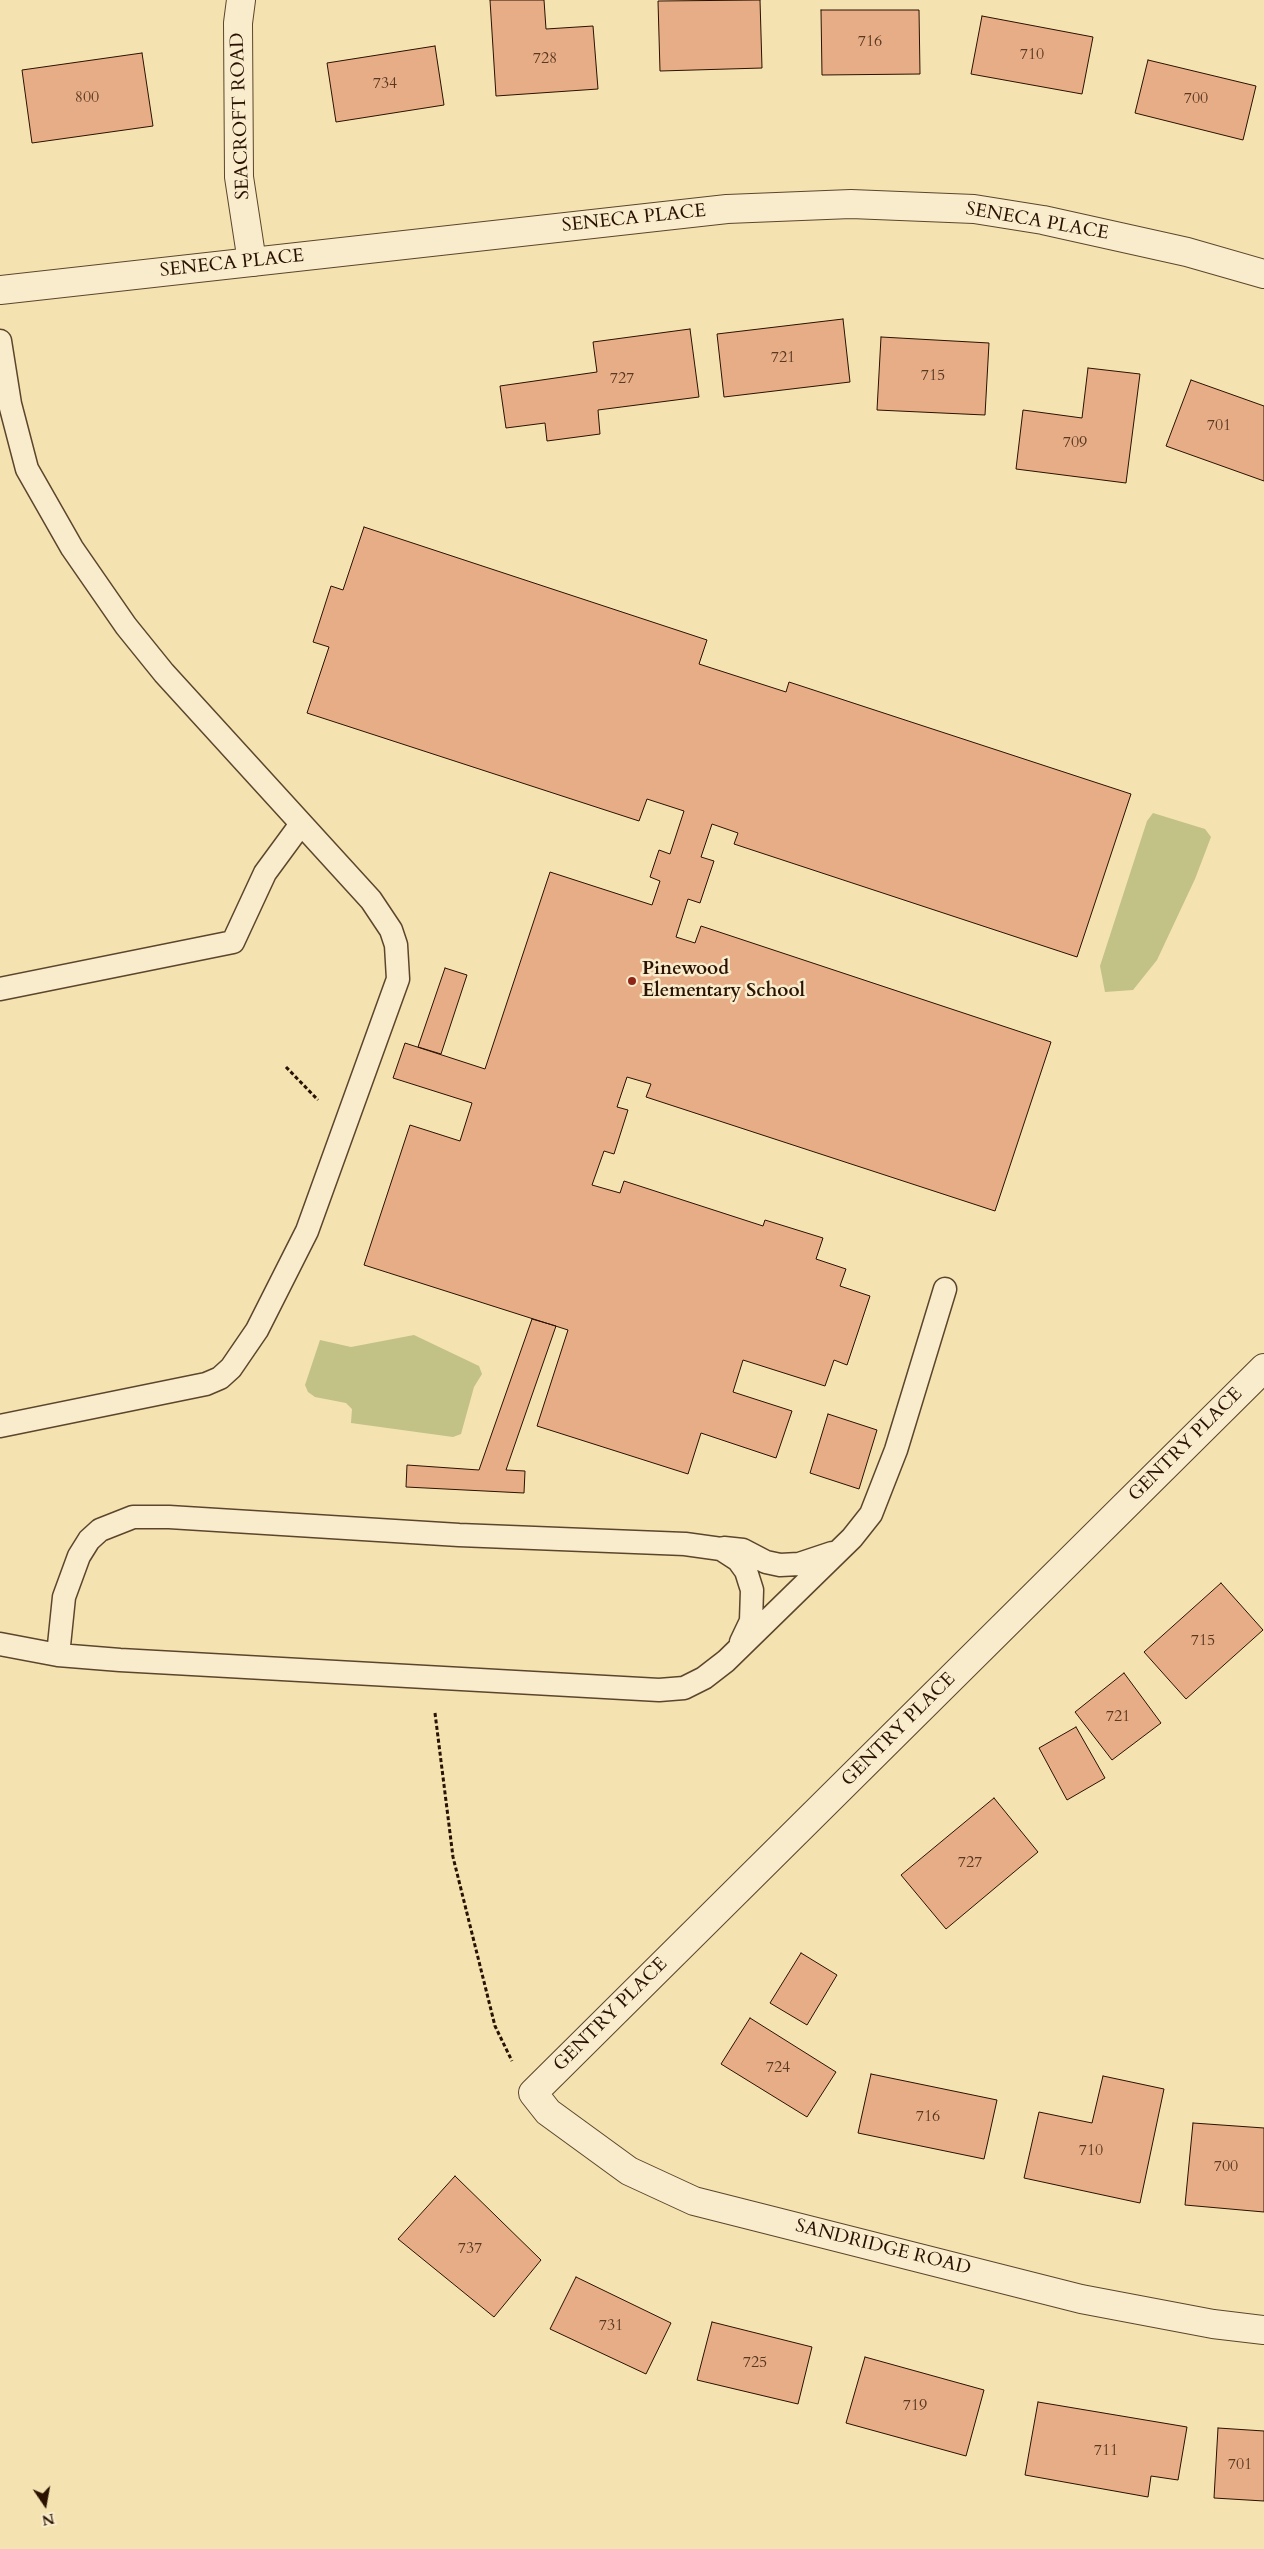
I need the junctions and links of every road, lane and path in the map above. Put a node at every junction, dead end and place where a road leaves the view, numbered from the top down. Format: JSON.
{"nodes":[{"id":1,"x":241,"y":0,"type":"edge"},
{"id":2,"x":252,"y":262,"type":"junction"},
{"id":3,"x":1264,"y":274,"type":"edge"},
{"id":4,"x":0,"y":290,"type":"edge"},
{"id":5,"x":0,"y":341,"type":"edge"},
{"id":6,"x":301,"y":824,"type":"junction"},
{"id":7,"x":0,"y":989,"type":"edge"},
{"id":8,"x":286,"y":1067,"type":"dead end"},
{"id":9,"x":344,"y":1128,"type":"junction"},
{"id":10,"x":945,"y":1289,"type":"dead end"},
{"id":11,"x":1264,"y":1368,"type":"edge"},
{"id":12,"x":0,"y":1426,"type":"edge"},
{"id":13,"x":842,"y":1548,"type":"junction"},
{"id":14,"x":721,"y":1549,"type":"junction"},
{"id":15,"x":0,"y":1644,"type":"edge"},
{"id":16,"x":738,"y":1650,"type":"junction"},
{"id":17,"x":58,"y":1655,"type":"junction"},
{"id":18,"x":431,"y":1678,"type":"junction"},
{"id":19,"x":533,"y":2093,"type":"junction"},
{"id":20,"x":1264,"y":2330,"type":"edge"}],
"edges":[{"from":1,"to":2,"type":"street","name":"SEACROFT ROAD"},
{"from":2,"to":3,"type":"street","name":"SENECA PLACE"},
{"from":2,"to":4,"type":"street","name":"SENECA PLACE"},
{"from":5,"to":6,"type":"lane"},
{"from":6,"to":7,"type":"lane"},
{"from":6,"to":9,"type":"lane"},
{"from":8,"to":9,"type":"path"},
{"from":9,"to":12,"type":"lane"},
{"from":10,"to":13,"type":"lane"},
{"from":11,"to":19,"type":"street","name":"GENTRY PLACE"},
{"from":13,"to":14,"type":"lane"},
{"from":13,"to":16,"type":"lane"},
{"from":14,"to":16,"type":"lane"},
{"from":14,"to":17,"type":"lane"},
{"from":15,"to":17,"type":"lane"},
{"from":16,"to":18,"type":"lane"},
{"from":17,"to":18,"type":"lane"},
{"from":18,"to":19,"type":"path"},
{"from":19,"to":20,"type":"street","name":"SANDRIDGE ROAD"}]}
